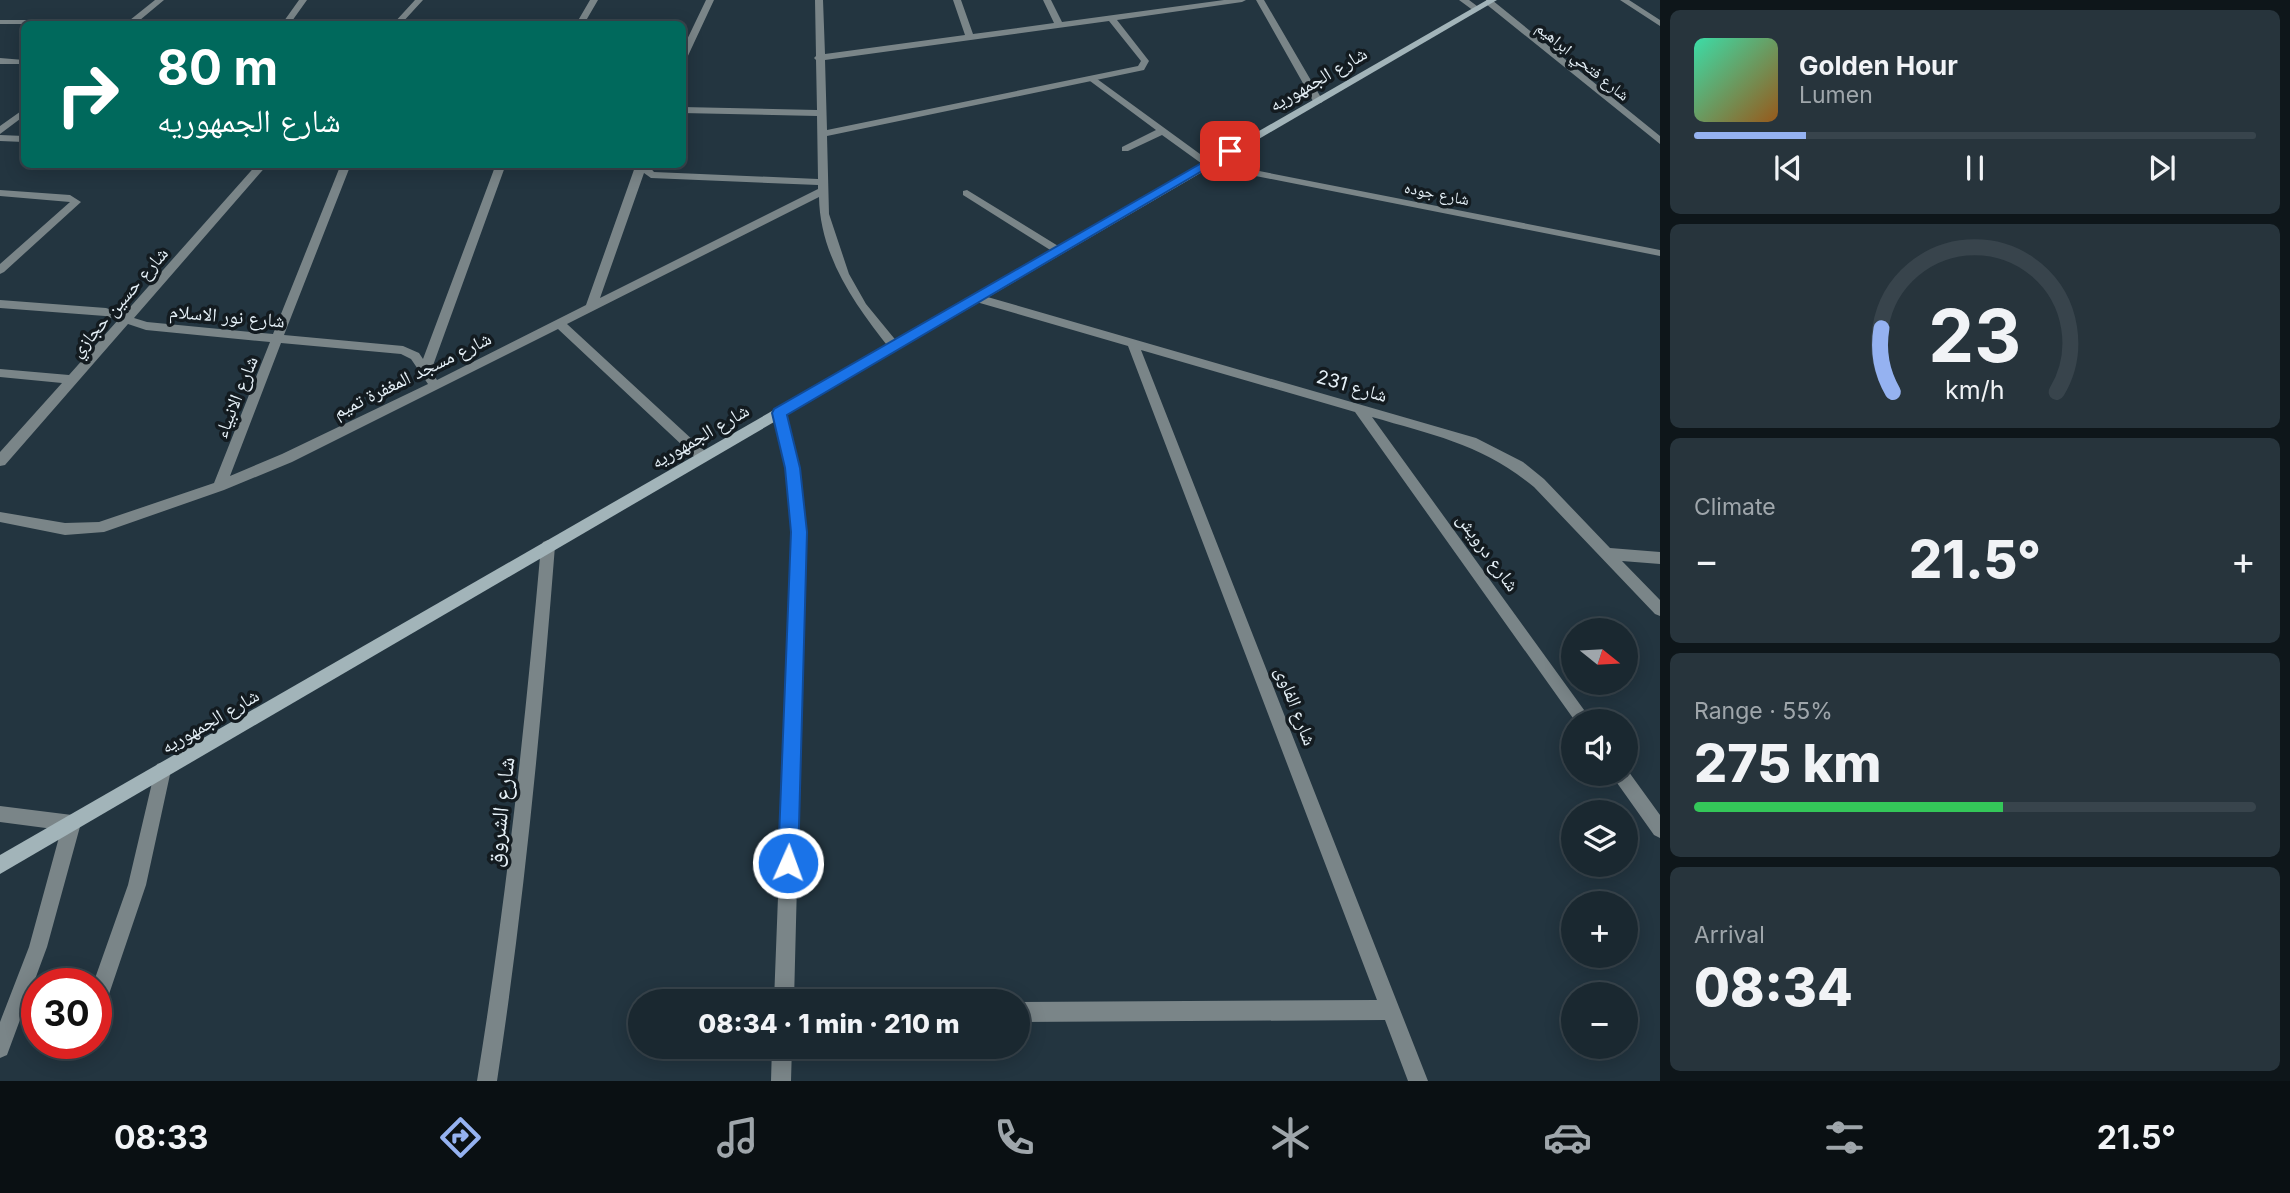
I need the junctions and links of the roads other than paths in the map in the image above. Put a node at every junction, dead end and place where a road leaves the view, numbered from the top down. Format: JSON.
{"nodes":[{"id":1,"x":160,"y":0,"type":"edge"},
{"id":2,"x":303,"y":0,"type":"edge"},
{"id":3,"x":419,"y":0,"type":"edge"},
{"id":4,"x":594,"y":0,"type":"edge"},
{"id":5,"x":710,"y":0,"type":"edge"},
{"id":6,"x":819,"y":0,"type":"edge"},
{"id":7,"x":957,"y":0,"type":"edge"},
{"id":8,"x":1047,"y":0,"type":"edge"},
{"id":9,"x":1242,"y":0,"type":"edge"},
{"id":10,"x":1259,"y":0,"type":"edge"},
{"id":11,"x":1463,"y":0,"type":"edge"},
{"id":12,"x":1624,"y":0,"type":"edge"},
{"id":13,"x":1486,"y":4,"type":"edge"},
{"id":14,"x":1111,"y":18,"type":"junction"},
{"id":15,"x":134,"y":21,"type":"edge"},
{"id":16,"x":288,"y":21,"type":"edge"},
{"id":17,"x":400,"y":21,"type":"edge"},
{"id":18,"x":582,"y":21,"type":"edge"},
{"id":19,"x":0,"y":22,"type":"edge"},
{"id":20,"x":21,"y":22,"type":"edge"},
{"id":21,"x":1660,"y":24,"type":"edge"},
{"id":22,"x":1059,"y":25,"type":"junction"},
{"id":23,"x":970,"y":37,"type":"junction"},
{"id":24,"x":686,"y":51,"type":"edge"},
{"id":25,"x":818,"y":58,"type":"junction"},
{"id":26,"x":0,"y":61,"type":"edge"},
{"id":27,"x":21,"y":62,"type":"edge"},
{"id":28,"x":1093,"y":79,"type":"junction"},
{"id":29,"x":1318,"y":101,"type":"junction"},
{"id":30,"x":686,"y":110,"type":"edge"},
{"id":31,"x":820,"y":113,"type":"junction"},
{"id":32,"x":21,"y":114,"type":"edge"},
{"id":33,"x":1164,"y":130,"type":"junction"},
{"id":34,"x":0,"y":131,"type":"edge"},
{"id":35,"x":821,"y":134,"type":"junction"},
{"id":36,"x":0,"y":138,"type":"edge"},
{"id":37,"x":21,"y":139,"type":"edge"},
{"id":38,"x":1660,"y":141,"type":"edge"},
{"id":39,"x":1125,"y":149,"type":"dead end"},
{"id":40,"x":1208,"y":164,"type":"junction"},
{"id":41,"x":259,"y":168,"type":"edge"},
{"id":42,"x":344,"y":168,"type":"edge"},
{"id":43,"x":500,"y":168,"type":"edge"},
{"id":44,"x":641,"y":168,"type":"edge"},
{"id":45,"x":645,"y":168,"type":"edge"},
{"id":46,"x":823,"y":186,"type":"junction"},
{"id":47,"x":0,"y":193,"type":"edge"},
{"id":48,"x":967,"y":193,"type":"dead end"},
{"id":49,"x":1059,"y":251,"type":"junction"},
{"id":50,"x":1660,"y":253,"type":"edge"},
{"id":51,"x":0,"y":270,"type":"edge"},
{"id":52,"x":977,"y":298,"type":"junction"},
{"id":53,"x":0,"y":304,"type":"edge"},
{"id":54,"x":591,"y":308,"type":"junction"},
{"id":55,"x":125,"y":320,"type":"junction"},
{"id":56,"x":559,"y":323,"type":"junction"},
{"id":57,"x":278,"y":339,"type":"junction"},
{"id":58,"x":894,"y":346,"type":"junction"},
{"id":59,"x":1134,"y":346,"type":"junction"},
{"id":60,"x":425,"y":371,"type":"junction"},
{"id":61,"x":0,"y":373,"type":"edge"},
{"id":62,"x":75,"y":380,"type":"junction"},
{"id":63,"x":435,"y":386,"type":"junction"},
{"id":64,"x":1359,"y":408,"type":"junction"},
{"id":65,"x":779,"y":413,"type":"junction"},
{"id":66,"x":703,"y":457,"type":"junction"},
{"id":67,"x":0,"y":461,"type":"edge"},
{"id":68,"x":219,"y":486,"type":"junction"},
{"id":69,"x":0,"y":517,"type":"edge"},
{"id":70,"x":548,"y":546,"type":"junction"},
{"id":71,"x":1607,"y":554,"type":"junction"},
{"id":72,"x":1660,"y":558,"type":"edge"},
{"id":73,"x":1660,"y":610,"type":"edge"},
{"id":74,"x":1575,"y":709,"type":"edge"},
{"id":75,"x":163,"y":770,"type":"junction"},
{"id":76,"x":1630,"y":786,"type":"edge"},
{"id":77,"x":0,"y":814,"type":"edge"},
{"id":78,"x":72,"y":823,"type":"junction"},
{"id":79,"x":1660,"y":829,"type":"edge"},
{"id":80,"x":0,"y":865,"type":"edge"},
{"id":81,"x":108,"y":968,"type":"edge"},
{"id":82,"x":784,"y":989,"type":"edge"},
{"id":83,"x":1391,"y":1010,"type":"junction"},
{"id":84,"x":1030,"y":1012,"type":"edge"},
{"id":85,"x":0,"y":1048,"type":"edge"},
{"id":86,"x":782,"y":1059,"type":"edge"},
{"id":87,"x":487,"y":1081,"type":"edge"},
{"id":88,"x":781,"y":1081,"type":"edge"},
{"id":89,"x":1418,"y":1081,"type":"edge"}],
"edges":[{"from":1,"to":15,"type":"street"},
{"from":2,"to":16,"type":"street"},
{"from":3,"to":17,"type":"street"},
{"from":4,"to":18,"type":"street"},
{"from":5,"to":24,"type":"street"},
{"from":6,"to":25,"type":"street"},
{"from":7,"to":23,"type":"street"},
{"from":8,"to":22,"type":"street"},
{"from":9,"to":14,"type":"street"},
{"from":10,"to":29,"type":"street"},
{"from":11,"to":13,"type":"street"},
{"from":12,"to":21,"type":"street"},
{"from":13,"to":29,"type":"main road","name":"شارع الجمهوريه"},
{"from":13,"to":38,"type":"street","name":"شارع فتحي ابراهيم"},
{"from":14,"to":22,"type":"street"},
{"from":14,"to":28,"type":"street"},
{"from":19,"to":20,"type":"street"},
{"from":22,"to":23,"type":"street"},
{"from":23,"to":25,"type":"street"},
{"from":25,"to":31,"type":"street"},
{"from":26,"to":27,"type":"street"},
{"from":28,"to":33,"type":"street"},
{"from":28,"to":35,"type":"street"},
{"from":29,"to":40,"type":"main road","name":"شارع الجمهوريه"},
{"from":30,"to":31,"type":"street"},
{"from":31,"to":35,"type":"street"},
{"from":32,"to":34,"type":"street"},
{"from":33,"to":39,"type":"street"},
{"from":33,"to":40,"type":"street"},
{"from":35,"to":46,"type":"street"},
{"from":36,"to":37,"type":"street"},
{"from":40,"to":49,"type":"main road","name":"شارع الجمهوريه"},
{"from":40,"to":50,"type":"street","name":"شارع جوده"},
{"from":41,"to":55,"type":"street","name":"شارع حسين حجازي"},
{"from":42,"to":57,"type":"street","name":"شارع الانبياء"},
{"from":43,"to":60,"type":"street"},
{"from":44,"to":54,"type":"street"},
{"from":45,"to":46,"type":"street"},
{"from":46,"to":54,"type":"street","name":"شارع مسجد المغفرة تميم"},
{"from":46,"to":58,"type":"street"},
{"from":47,"to":51,"type":"street"},
{"from":48,"to":49,"type":"street"},
{"from":49,"to":52,"type":"main road","name":"شارع الجمهوريه"},
{"from":52,"to":58,"type":"main road","name":"شارع الجمهوريه"},
{"from":52,"to":59,"type":"street","name":"شارع 231"},
{"from":53,"to":55,"type":"street","name":"شارع نور الاسلام"},
{"from":54,"to":56,"type":"street","name":"شارع مسجد المغفرة تميم"},
{"from":55,"to":57,"type":"street","name":"شارع نور الاسلام"},
{"from":55,"to":62,"type":"street","name":"شارع حسين حجازي"},
{"from":56,"to":63,"type":"street","name":"شارع مسجد المغفرة تميم"},
{"from":56,"to":66,"type":"street"},
{"from":57,"to":60,"type":"street","name":"شارع نور الاسلام"},
{"from":57,"to":68,"type":"street","name":"شارع الانبياء"},
{"from":58,"to":65,"type":"main road","name":"شارع الجمهوريه"},
{"from":59,"to":64,"type":"street","name":"شارع 231"},
{"from":59,"to":83,"type":"street","name":"شارع الفاوى"},
{"from":60,"to":63,"type":"street","name":"شارع نور الاسلام"},
{"from":61,"to":62,"type":"street"},
{"from":62,"to":67,"type":"street","name":"شارع حسين حجازي"},
{"from":63,"to":68,"type":"street","name":"شارع مسجد المغفرة تميم"},
{"from":64,"to":71,"type":"street","name":"شارع 231"},
{"from":64,"to":74,"type":"street","name":"شارع درويش"},
{"from":65,"to":66,"type":"main road","name":"شارع الجمهوريه"},
{"from":65,"to":82,"type":"street"},
{"from":66,"to":70,"type":"main road","name":"شارع الجمهوريه"},
{"from":68,"to":69,"type":"street","name":"شارع مسجد المغفرة تميم"},
{"from":70,"to":75,"type":"main road","name":"شارع الجمهوريه"},
{"from":70,"to":87,"type":"street","name":"شارع الشروق"},
{"from":71,"to":72,"type":"street"},
{"from":71,"to":73,"type":"street","name":"شارع 231"},
{"from":75,"to":78,"type":"main road","name":"شارع الجمهوريه"},
{"from":75,"to":81,"type":"street"},
{"from":76,"to":79,"type":"street"},
{"from":77,"to":78,"type":"street"},
{"from":78,"to":80,"type":"main road","name":"شارع الجمهوريه"},
{"from":78,"to":85,"type":"street"},
{"from":83,"to":84,"type":"street"},
{"from":83,"to":89,"type":"street","name":"شارع الفاوى"},
{"from":86,"to":88,"type":"street"}]}
